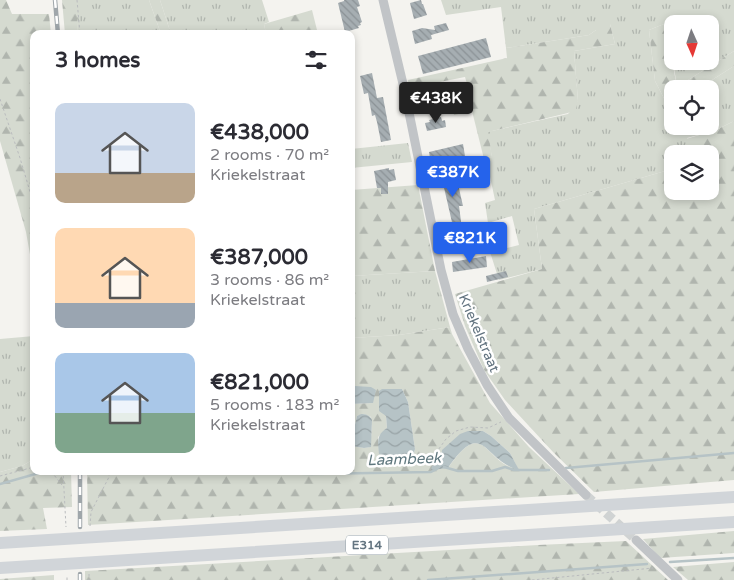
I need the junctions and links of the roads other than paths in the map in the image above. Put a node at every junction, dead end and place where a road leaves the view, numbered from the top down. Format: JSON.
{"nodes":[{"id":1,"x":383,"y":0,"type":"edge"},
{"id":2,"x":586,"y":494,"type":"tunnel mouth"},
{"id":3,"x":734,"y":497,"type":"edge"},
{"id":4,"x":734,"y":522,"type":"edge"},
{"id":5,"x":636,"y":540,"type":"tunnel mouth"},
{"id":6,"x":0,"y":543,"type":"edge"},
{"id":7,"x":0,"y":568,"type":"edge"},
{"id":8,"x":678,"y":580,"type":"edge"}],
"edges":[{"from":1,"to":2,"type":"street","name":"Kriekelstraat"},
{"from":3,"to":6,"type":"highway","number":"E314"},
{"from":4,"to":7,"type":"highway","number":"E314"},
{"from":5,"to":8,"type":"street"}]}
